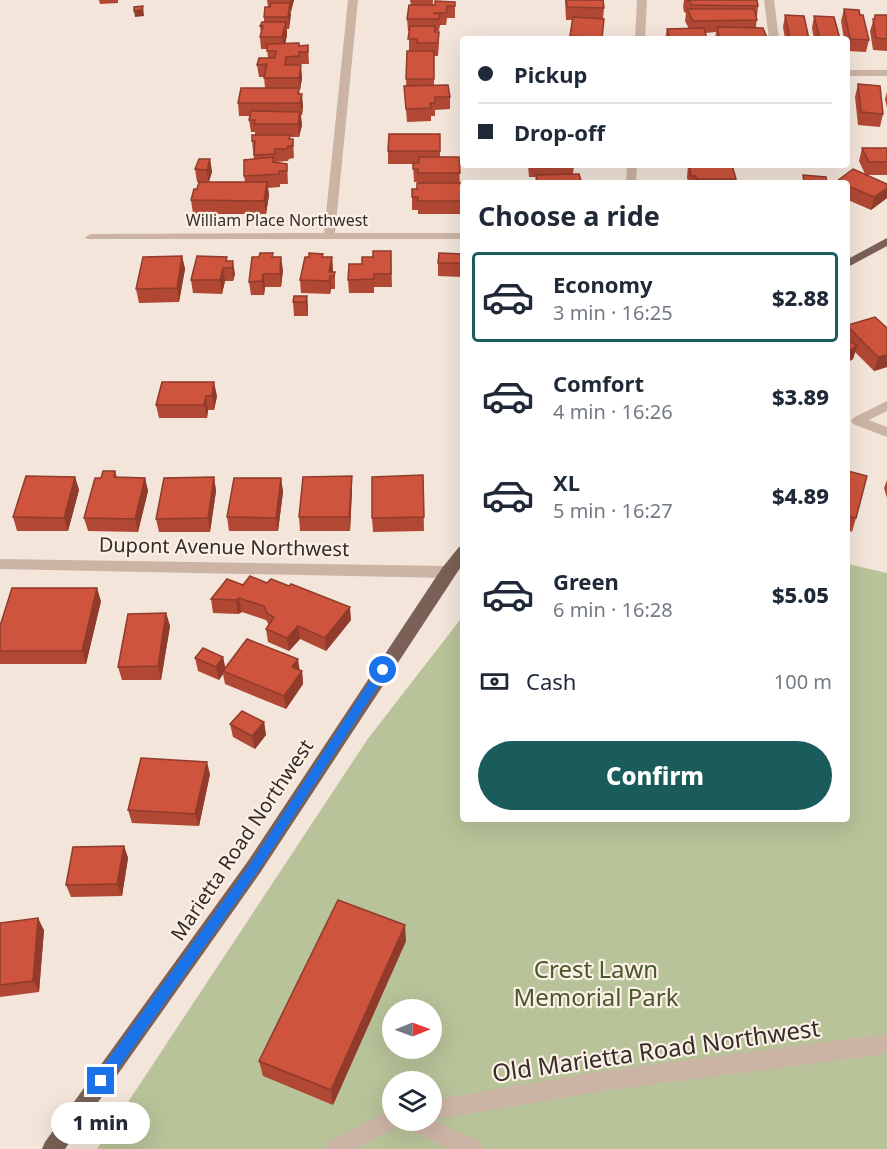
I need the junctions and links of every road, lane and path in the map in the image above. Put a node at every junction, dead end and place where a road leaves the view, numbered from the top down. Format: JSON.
{"nodes":[{"id":1,"x":353,"y":0,"type":"edge"},
{"id":2,"x":642,"y":0,"type":"edge"},
{"id":3,"x":769,"y":0,"type":"edge"},
{"id":4,"x":640,"y":36,"type":"edge"},
{"id":5,"x":774,"y":36,"type":"edge"},
{"id":6,"x":850,"y":73,"type":"edge"},
{"id":7,"x":887,"y":73,"type":"edge"},
{"id":8,"x":328,"y":236,"type":"junction"},
{"id":9,"x":460,"y":236,"type":"edge"},
{"id":10,"x":91,"y":237,"type":"dead end"},
{"id":11,"x":887,"y":241,"type":"edge"},
{"id":12,"x":850,"y":263,"type":"edge"},
{"id":13,"x":887,"y":405,"type":"edge"},
{"id":14,"x":887,"y":432,"type":"edge"},
{"id":15,"x":460,"y":556,"type":"edge"},
{"id":16,"x":0,"y":564,"type":"edge"},
{"id":17,"x":447,"y":572,"type":"junction"},
{"id":18,"x":887,"y":1044,"type":"edge"},
{"id":19,"x":442,"y":1108,"type":"edge"},
{"id":20,"x":382,"y":1124,"type":"edge"},
{"id":21,"x":434,"y":1131,"type":"edge"},
{"id":22,"x":52,"y":1149,"type":"edge"},
{"id":23,"x":334,"y":1149,"type":"edge"},
{"id":24,"x":474,"y":1149,"type":"edge"}],
"edges":[{"from":1,"to":8,"type":"street"},
{"from":2,"to":4,"type":"street"},
{"from":3,"to":5,"type":"street"},
{"from":6,"to":7,"type":"street"},
{"from":8,"to":9,"type":"street","name":"William Place Northwest"},
{"from":8,"to":10,"type":"street","name":"William Place Northwest"},
{"from":11,"to":12,"type":"main road"},
{"from":13,"to":14,"type":"street"},
{"from":15,"to":17,"type":"main road","name":"Marietta Road Northwest"},
{"from":16,"to":17,"type":"street","name":"Dupont Avenue Northwest"},
{"from":17,"to":22,"type":"main road","name":"Marietta Road Northwest"},
{"from":18,"to":19,"type":"street","name":"Old Marietta Road Northwest"},
{"from":20,"to":23,"type":"street"},
{"from":21,"to":24,"type":"street"}]}
